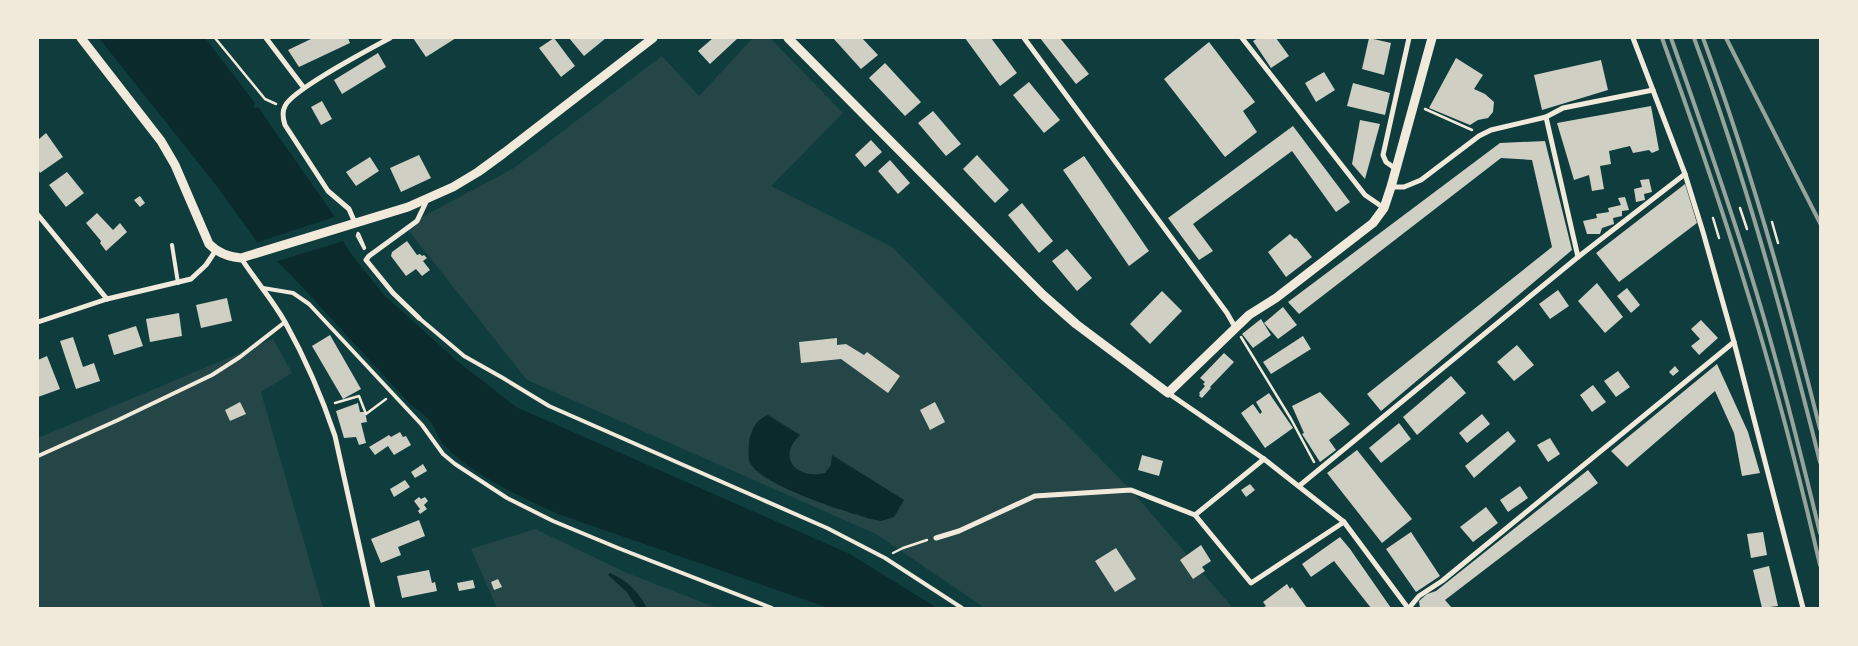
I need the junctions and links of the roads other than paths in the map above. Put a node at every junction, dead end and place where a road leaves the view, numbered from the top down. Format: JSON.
{"nodes":[{"id":1,"x":81,"y":38,"type":"edge"},
{"id":2,"x":266,"y":38,"type":"edge"},
{"id":3,"x":390,"y":38,"type":"edge"},
{"id":4,"x":653,"y":38,"type":"edge"},
{"id":5,"x":788,"y":38,"type":"edge"},
{"id":6,"x":1024,"y":38,"type":"edge"},
{"id":7,"x":1242,"y":38,"type":"edge"},
{"id":8,"x":1409,"y":38,"type":"edge"},
{"id":9,"x":1432,"y":38,"type":"edge"},
{"id":10,"x":1633,"y":38,"type":"edge"},
{"id":11,"x":304,"y":88,"type":"junction"},
{"id":12,"x":1654,"y":90,"type":"junction"},
{"id":13,"x":1546,"y":116,"type":"junction"},
{"id":14,"x":1396,"y":169,"type":"junction"},
{"id":15,"x":1685,"y":174,"type":"junction"},
{"id":16,"x":1391,"y":187,"type":"junction"},
{"id":17,"x":427,"y":199,"type":"junction"},
{"id":18,"x":1384,"y":208,"type":"junction"},
{"id":19,"x":38,"y":215,"type":"edge"},
{"id":20,"x":352,"y":224,"type":"junction"},
{"id":21,"x":172,"y":245,"type":"dead end"},
{"id":22,"x":216,"y":250,"type":"junction"},
{"id":23,"x":1578,"y":257,"type":"junction"},
{"id":24,"x":241,"y":258,"type":"junction"},
{"id":25,"x":178,"y":283,"type":"junction"},
{"id":26,"x":263,"y":288,"type":"junction"},
{"id":27,"x":107,"y":299,"type":"junction"},
{"id":28,"x":419,"y":318,"type":"joint"},
{"id":29,"x":38,"y":322,"type":"edge"},
{"id":30,"x":285,"y":322,"type":"junction"},
{"id":31,"x":1235,"y":327,"type":"junction"},
{"id":32,"x":1734,"y":342,"type":"junction"},
{"id":33,"x":1168,"y":393,"type":"junction"},
{"id":34,"x":38,"y":456,"type":"edge"},
{"id":35,"x":1264,"y":459,"type":"junction"},
{"id":36,"x":1299,"y":486,"type":"junction"},
{"id":37,"x":1195,"y":516,"type":"junction"},
{"id":38,"x":1344,"y":522,"type":"junction"},
{"id":39,"x":936,"y":538,"type":"road end"},
{"id":40,"x":374,"y":608,"type":"edge"},
{"id":41,"x":772,"y":608,"type":"edge"},
{"id":42,"x":962,"y":608,"type":"edge"},
{"id":43,"x":1409,"y":608,"type":"edge"},
{"id":44,"x":1803,"y":608,"type":"edge"}],
"edges":[{"from":1,"to":22,"type":"street"},
{"from":2,"to":11,"type":"street"},
{"from":3,"to":11,"type":"street"},
{"from":4,"to":17,"type":"street"},
{"from":5,"to":33,"type":"street"},
{"from":6,"to":31,"type":"street"},
{"from":7,"to":18,"type":"street"},
{"from":8,"to":14,"type":"street"},
{"from":9,"to":14,"type":"street"},
{"from":10,"to":12,"type":"street"},
{"from":11,"to":20,"type":"street"},
{"from":12,"to":13,"type":"street"},
{"from":12,"to":15,"type":"street"},
{"from":13,"to":16,"type":"street"},
{"from":13,"to":23,"type":"street"},
{"from":14,"to":16,"type":"street"},
{"from":15,"to":23,"type":"street"},
{"from":15,"to":32,"type":"street"},
{"from":16,"to":18,"type":"street"},
{"from":17,"to":20,"type":"street"},
{"from":17,"to":28,"type":"street"},
{"from":18,"to":31,"type":"street"},
{"from":19,"to":27,"type":"street"},
{"from":20,"to":24,"type":"street"},
{"from":21,"to":25,"type":"lane"},
{"from":22,"to":24,"type":"street"},
{"from":22,"to":25,"type":"street"},
{"from":23,"to":36,"type":"street"},
{"from":24,"to":26,"type":"street"},
{"from":25,"to":27,"type":"street"},
{"from":26,"to":30,"type":"street"},
{"from":26,"to":41,"type":"lane"},
{"from":27,"to":29,"type":"street"},
{"from":28,"to":42,"type":"lane"},
{"from":30,"to":34,"type":"lane"},
{"from":30,"to":40,"type":"street"},
{"from":31,"to":33,"type":"street"},
{"from":32,"to":43,"type":"street"},
{"from":32,"to":44,"type":"street"},
{"from":33,"to":35,"type":"street"},
{"from":35,"to":36,"type":"street"},
{"from":35,"to":37,"type":"street"},
{"from":36,"to":38,"type":"street"},
{"from":37,"to":38,"type":"street"},
{"from":37,"to":39,"type":"street"},
{"from":38,"to":43,"type":"street"}]}
